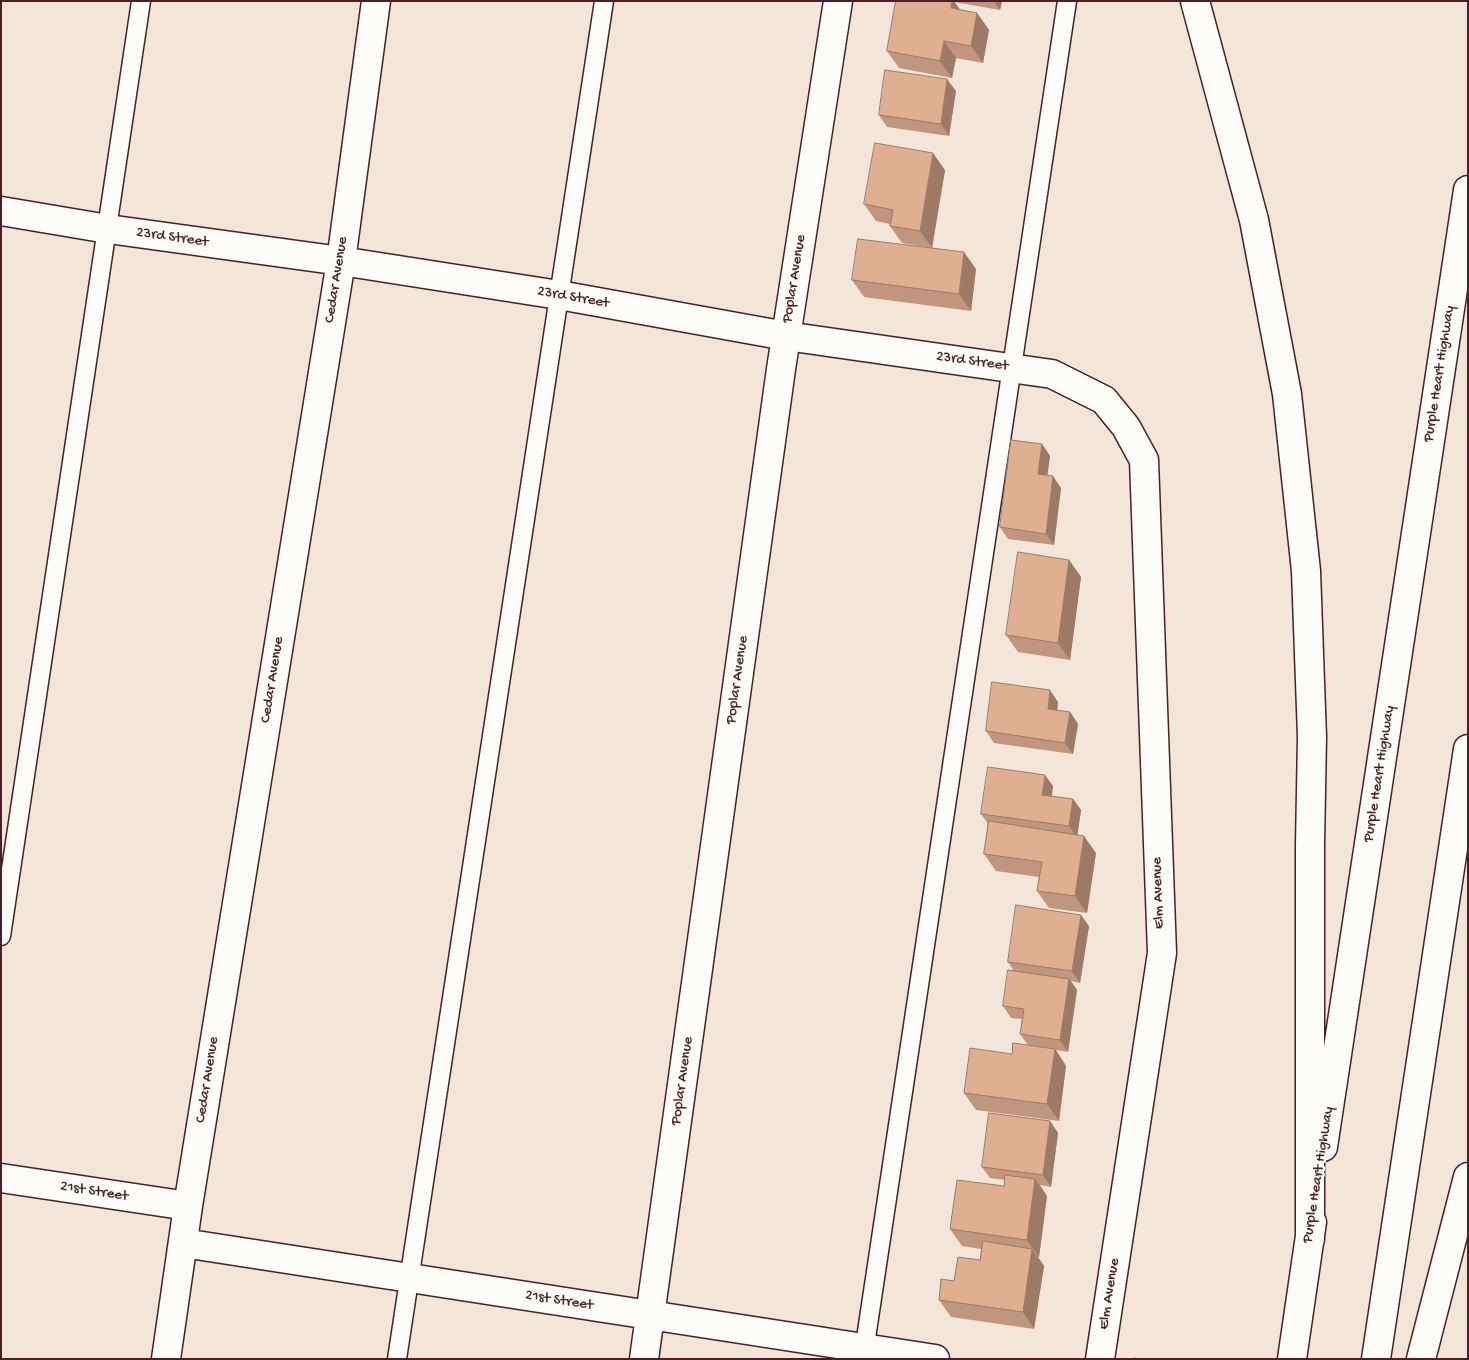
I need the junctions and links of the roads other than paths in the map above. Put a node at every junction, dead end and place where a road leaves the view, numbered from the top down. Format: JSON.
{"nodes":[{"id":1,"x":142,"y":1,"type":"edge"},
{"id":2,"x":376,"y":1,"type":"edge"},
{"id":3,"x":604,"y":1,"type":"edge"},
{"id":4,"x":838,"y":1,"type":"edge"},
{"id":5,"x":1067,"y":1,"type":"edge"},
{"id":6,"x":1195,"y":1,"type":"edge"},
{"id":7,"x":1468,"y":190,"type":"edge"},
{"id":8,"x":1,"y":211,"type":"edge"},
{"id":9,"x":108,"y":229,"type":"junction"},
{"id":10,"x":341,"y":261,"type":"junction"},
{"id":11,"x":558,"y":295,"type":"junction"},
{"id":12,"x":786,"y":336,"type":"junction"},
{"id":13,"x":1011,"y":367,"type":"junction"},
{"id":14,"x":1126,"y":426,"type":"joint"},
{"id":15,"x":1468,"y":749,"type":"edge"},
{"id":16,"x":1,"y":936,"type":"edge"},
{"id":17,"x":1468,"y":1177,"type":"edge"},
{"id":18,"x":1,"y":1178,"type":"edge"},
{"id":19,"x":188,"y":1206,"type":"junction"},
{"id":20,"x":1310,"y":1239,"type":"junction"},
{"id":21,"x":183,"y":1243,"type":"junction"},
{"id":22,"x":408,"y":1278,"type":"junction"},
{"id":23,"x":651,"y":1315,"type":"junction"},
{"id":24,"x":1424,"y":1348,"type":"edge"},
{"id":25,"x":864,"y":1353,"type":"edge"},
{"id":26,"x":166,"y":1359,"type":"edge"},
{"id":27,"x":397,"y":1359,"type":"edge"},
{"id":28,"x":644,"y":1359,"type":"edge"},
{"id":29,"x":935,"y":1359,"type":"edge"},
{"id":30,"x":1100,"y":1359,"type":"edge"},
{"id":31,"x":1292,"y":1359,"type":"edge"},
{"id":32,"x":1376,"y":1359,"type":"edge"}],
"edges":[{"from":1,"to":9,"type":"lane"},
{"from":2,"to":10,"type":"main road","name":"Cedar Avenue"},
{"from":3,"to":11,"type":"lane"},
{"from":4,"to":12,"type":"main road","name":"Poplar Avenue"},
{"from":5,"to":13,"type":"lane"},
{"from":6,"to":20,"type":"main road"},
{"from":7,"to":20,"type":"main road","name":"Purple Heart Highway"},
{"from":8,"to":9,"type":"main road","name":"23rd Street"},
{"from":9,"to":10,"type":"main road","name":"23rd Street"},
{"from":9,"to":16,"type":"lane"},
{"from":10,"to":11,"type":"main road","name":"23rd Street"},
{"from":10,"to":19,"type":"main road","name":"Cedar Avenue"},
{"from":11,"to":12,"type":"main road","name":"23rd Street"},
{"from":11,"to":22,"type":"lane"},
{"from":12,"to":13,"type":"main road","name":"23rd Street"},
{"from":12,"to":23,"type":"main road","name":"Poplar Avenue"},
{"from":13,"to":14,"type":"main road","name":"23rd Street"},
{"from":13,"to":25,"type":"lane"},
{"from":14,"to":30,"type":"main road","name":"Elm Avenue"},
{"from":15,"to":32,"type":"main road"},
{"from":17,"to":24,"type":"main road"},
{"from":18,"to":19,"type":"main road","name":"21st Street"},
{"from":19,"to":21,"type":"main road","name":"Cedar Avenue"},
{"from":20,"to":31,"type":"main road","name":"Purple Heart Highway"},
{"from":21,"to":22,"type":"main road","name":"21st Street"},
{"from":21,"to":26,"type":"main road","name":"Cedar Avenue"},
{"from":22,"to":23,"type":"main road","name":"21st Street"},
{"from":22,"to":27,"type":"lane"},
{"from":23,"to":25,"type":"main road","name":"21st Street"},
{"from":23,"to":28,"type":"main road","name":"Poplar Avenue"},
{"from":25,"to":29,"type":"main road","name":"21st Street"}]}
